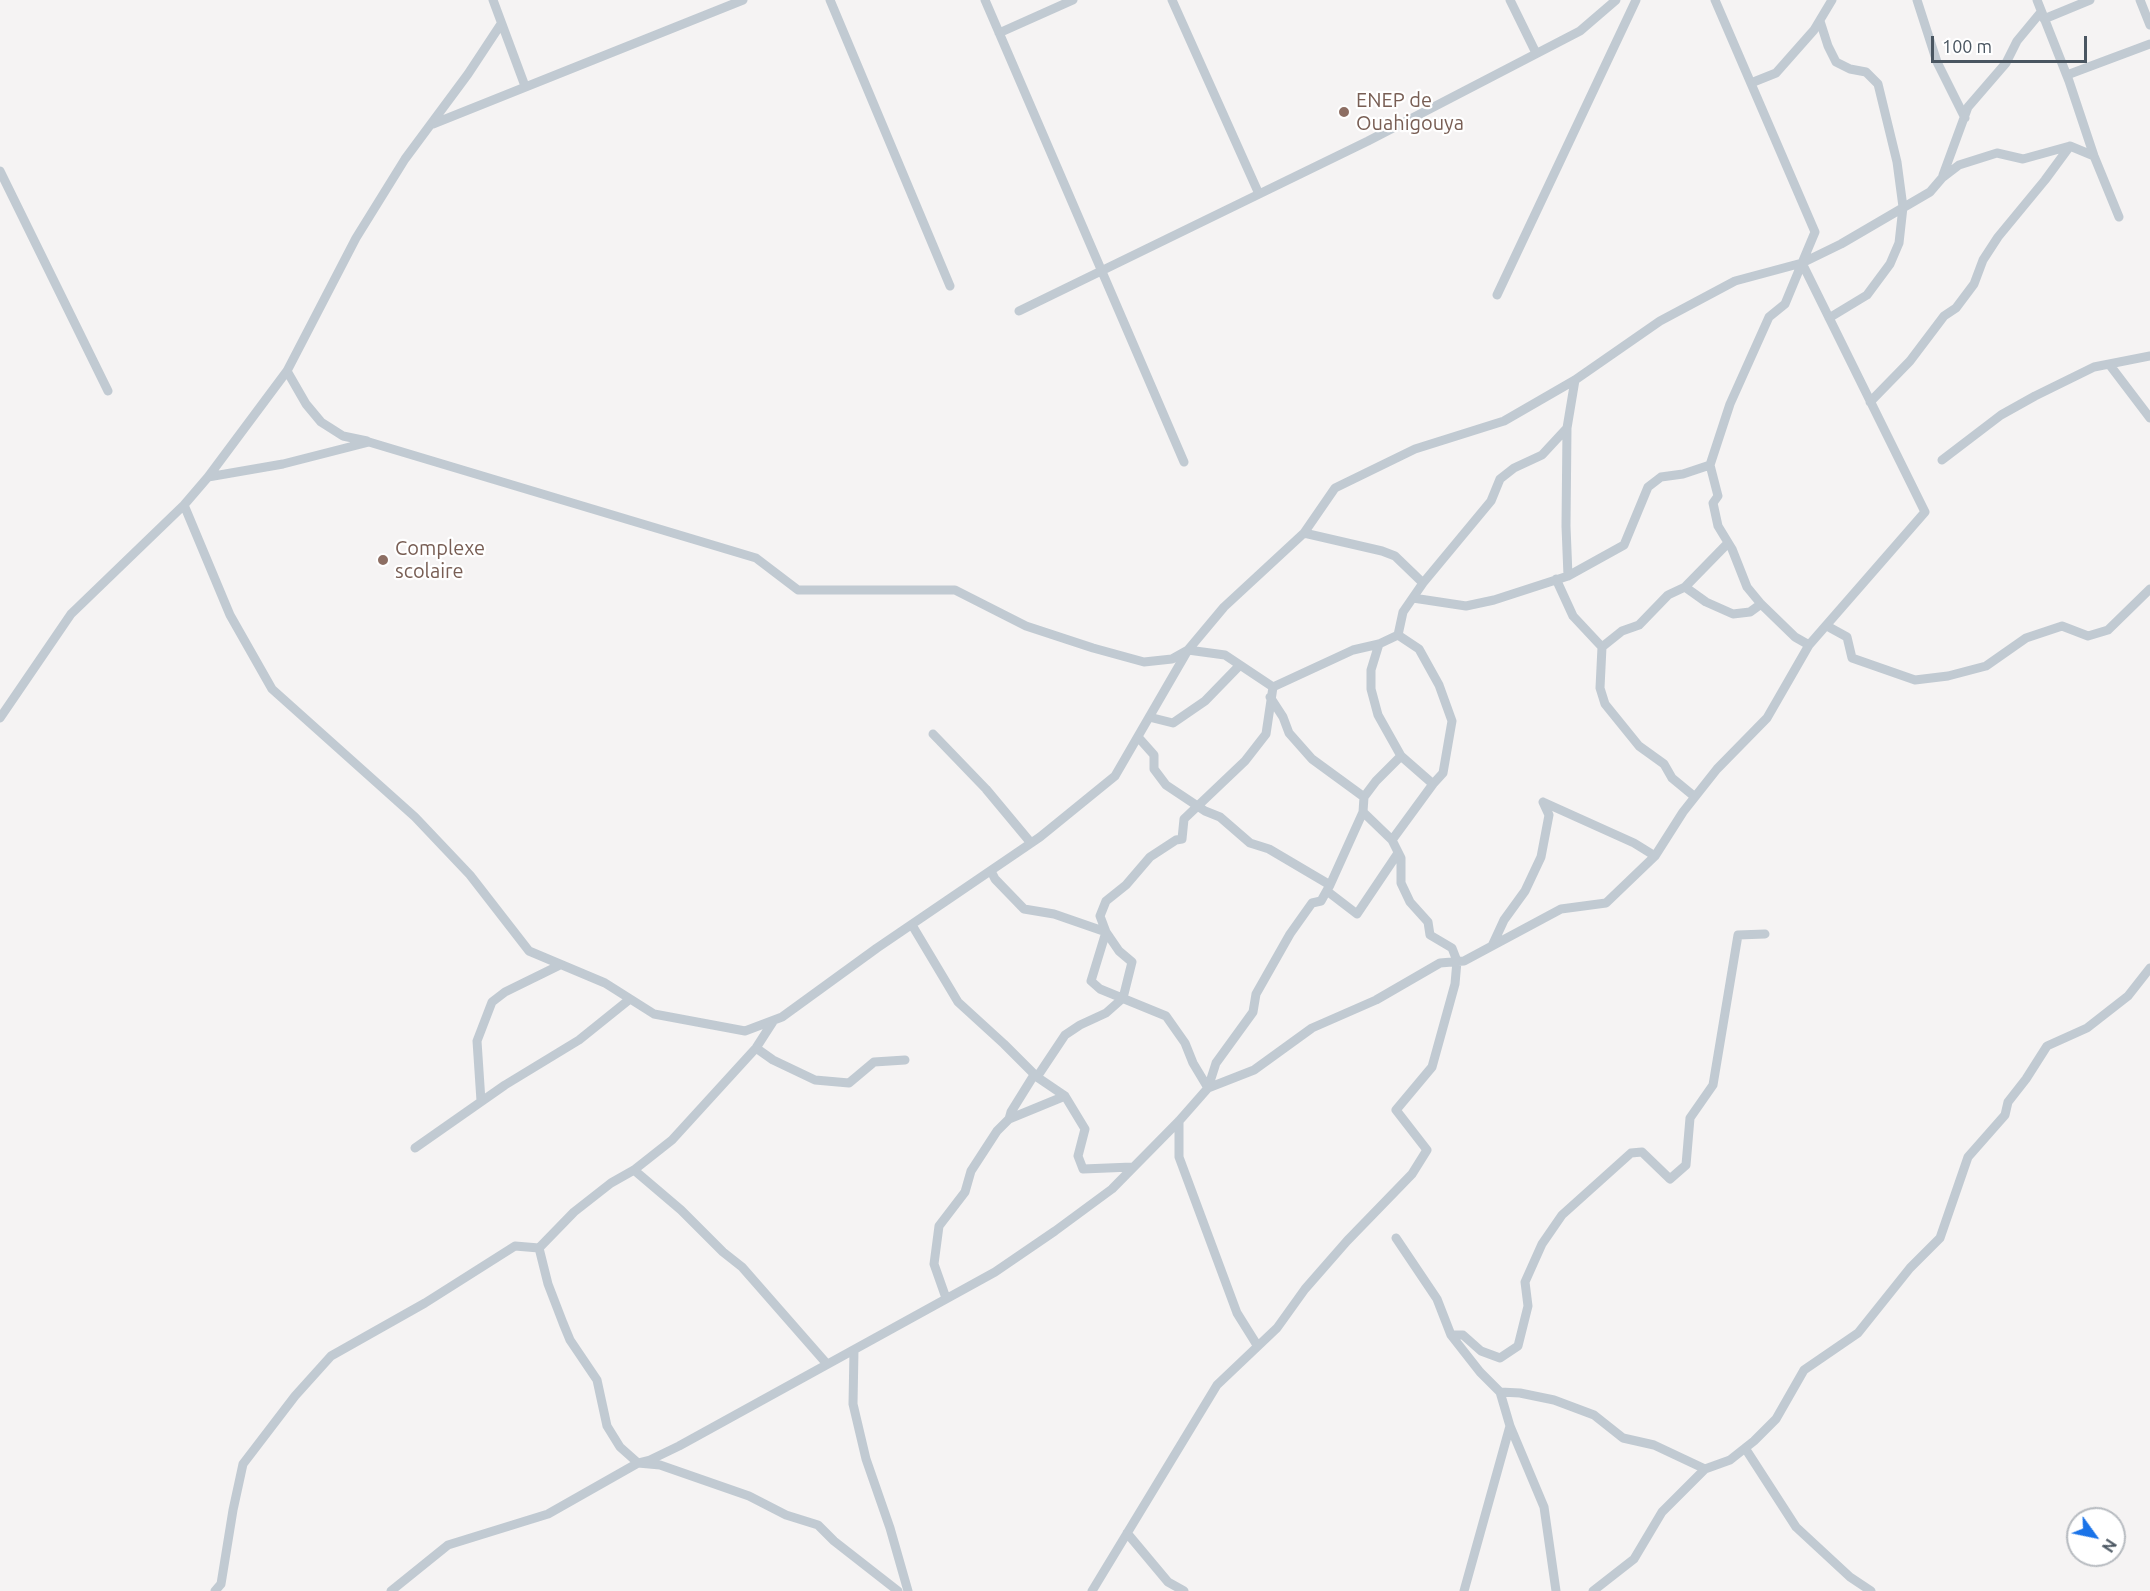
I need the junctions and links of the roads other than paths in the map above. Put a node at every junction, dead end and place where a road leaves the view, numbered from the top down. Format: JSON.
{"nodes":[{"id":1,"x":493,"y":0,"type":"edge"},
{"id":2,"x":742,"y":0,"type":"edge"},
{"id":3,"x":830,"y":0,"type":"edge"},
{"id":4,"x":985,"y":0,"type":"edge"},
{"id":5,"x":1073,"y":0,"type":"edge"},
{"id":6,"x":1173,"y":0,"type":"edge"},
{"id":7,"x":1510,"y":0,"type":"edge"},
{"id":8,"x":1616,"y":0,"type":"edge"},
{"id":9,"x":1636,"y":0,"type":"edge"},
{"id":10,"x":1715,"y":0,"type":"edge"},
{"id":11,"x":1832,"y":0,"type":"edge"},
{"id":12,"x":1917,"y":0,"type":"edge"},
{"id":13,"x":2037,"y":0,"type":"edge"},
{"id":14,"x":2090,"y":0,"type":"edge"},
{"id":15,"x":2140,"y":0,"type":"edge"},
{"id":16,"x":2043,"y":15,"type":"junction"},
{"id":17,"x":1820,"y":21,"type":"junction"},
{"id":18,"x":501,"y":24,"type":"junction"},
{"id":19,"x":2150,"y":25,"type":"edge"},
{"id":20,"x":999,"y":33,"type":"junction"},
{"id":21,"x":2150,"y":44,"type":"edge"},
{"id":22,"x":1536,"y":53,"type":"junction"},
{"id":23,"x":2067,"y":75,"type":"junction"},
{"id":24,"x":1751,"y":83,"type":"junction"},
{"id":25,"x":525,"y":86,"type":"junction"},
{"id":26,"x":1965,"y":118,"type":"junction"},
{"id":27,"x":431,"y":124,"type":"junction"},
{"id":28,"x":2070,"y":147,"type":"junction"},
{"id":29,"x":2094,"y":156,"type":"junction"},
{"id":30,"x":0,"y":171,"type":"edge"},
{"id":31,"x":1942,"y":178,"type":"junction"},
{"id":32,"x":1259,"y":195,"type":"junction"},
{"id":33,"x":1903,"y":207,"type":"junction"},
{"id":34,"x":2120,"y":217,"type":"dead end"},
{"id":35,"x":1802,"y":263,"type":"junction"},
{"id":36,"x":1102,"y":272,"type":"junction"},
{"id":37,"x":950,"y":286,"type":"dead end"},
{"id":38,"x":1497,"y":295,"type":"dead end"},
{"id":39,"x":1019,"y":311,"type":"dead end"},
{"id":40,"x":1829,"y":318,"type":"junction"},
{"id":41,"x":2150,"y":356,"type":"edge"},
{"id":42,"x":2109,"y":364,"type":"junction"},
{"id":43,"x":287,"y":371,"type":"junction"},
{"id":44,"x":1575,"y":380,"type":"junction"},
{"id":45,"x":108,"y":391,"type":"dead end"},
{"id":46,"x":1870,"y":402,"type":"junction"},
{"id":47,"x":2150,"y":418,"type":"edge"},
{"id":48,"x":1567,"y":428,"type":"junction"},
{"id":49,"x":369,"y":442,"type":"junction"},
{"id":50,"x":1942,"y":460,"type":"dead end"},
{"id":51,"x":1184,"y":462,"type":"dead end"},
{"id":52,"x":1710,"y":465,"type":"junction"},
{"id":53,"x":208,"y":477,"type":"junction"},
{"id":54,"x":184,"y":506,"type":"junction"},
{"id":55,"x":1304,"y":534,"type":"junction"},
{"id":56,"x":1728,"y":543,"type":"junction"},
{"id":57,"x":1568,"y":576,"type":"junction"},
{"id":58,"x":1556,"y":579,"type":"junction"},
{"id":59,"x":1423,"y":583,"type":"junction"},
{"id":60,"x":1685,"y":587,"type":"junction"},
{"id":61,"x":2150,"y":589,"type":"edge"},
{"id":62,"x":1413,"y":598,"type":"junction"},
{"id":63,"x":1761,"y":604,"type":"junction"},
{"id":64,"x":1827,"y":626,"type":"junction"},
{"id":65,"x":1398,"y":635,"type":"junction"},
{"id":66,"x":1379,"y":644,"type":"junction"},
{"id":67,"x":1809,"y":645,"type":"junction"},
{"id":68,"x":1602,"y":647,"type":"junction"},
{"id":69,"x":1188,"y":650,"type":"junction"},
{"id":70,"x":1240,"y":665,"type":"junction"},
{"id":71,"x":1271,"y":692,"type":"junction"},
{"id":72,"x":1149,"y":717,"type":"junction"},
{"id":73,"x":0,"y":718,"type":"edge"},
{"id":74,"x":933,"y":734,"type":"dead end"},
{"id":75,"x":1138,"y":737,"type":"junction"},
{"id":76,"x":1401,"y":756,"type":"junction"},
{"id":77,"x":1433,"y":784,"type":"junction"},
{"id":78,"x":1364,"y":797,"type":"junction"},
{"id":79,"x":1695,"y":797,"type":"junction"},
{"id":80,"x":1198,"y":807,"type":"junction"},
{"id":81,"x":1363,"y":812,"type":"junction"},
{"id":82,"x":1392,"y":840,"type":"junction"},
{"id":83,"x":1031,"y":843,"type":"junction"},
{"id":84,"x":1398,"y":853,"type":"junction"},
{"id":85,"x":1655,"y":856,"type":"junction"},
{"id":86,"x":991,"y":871,"type":"junction"},
{"id":87,"x":1329,"y":888,"type":"junction"},
{"id":88,"x":912,"y":925,"type":"junction"},
{"id":89,"x":1106,"y":932,"type":"junction"},
{"id":90,"x":1765,"y":934,"type":"dead end"},
{"id":91,"x":1492,"y":946,"type":"junction"},
{"id":92,"x":1457,"y":961,"type":"junction"},
{"id":93,"x":560,"y":965,"type":"junction"},
{"id":94,"x":2150,"y":968,"type":"edge"},
{"id":95,"x":1123,"y":998,"type":"junction"},
{"id":96,"x":630,"y":999,"type":"junction"},
{"id":97,"x":774,"y":1020,"type":"junction"},
{"id":98,"x":756,"y":1048,"type":"junction"},
{"id":99,"x":905,"y":1060,"type":"dead end"},
{"id":100,"x":1036,"y":1076,"type":"junction"},
{"id":101,"x":1208,"y":1088,"type":"junction"},
{"id":102,"x":1065,"y":1096,"type":"junction"},
{"id":103,"x":481,"y":1101,"type":"junction"},
{"id":104,"x":1009,"y":1119,"type":"junction"},
{"id":105,"x":1179,"y":1121,"type":"junction"},
{"id":106,"x":415,"y":1148,"type":"dead end"},
{"id":107,"x":1132,"y":1167,"type":"junction"},
{"id":108,"x":634,"y":1170,"type":"junction"},
{"id":109,"x":1395,"y":1238,"type":"dead end"},
{"id":110,"x":539,"y":1248,"type":"junction"},
{"id":111,"x":946,"y":1298,"type":"junction"},
{"id":112,"x":1451,"y":1335,"type":"junction"},
{"id":113,"x":1257,"y":1345,"type":"junction"},
{"id":114,"x":854,"y":1350,"type":"junction"},
{"id":115,"x":827,"y":1364,"type":"junction"},
{"id":116,"x":1500,"y":1392,"type":"junction"},
{"id":117,"x":1510,"y":1426,"type":"junction"},
{"id":118,"x":1745,"y":1448,"type":"junction"},
{"id":119,"x":638,"y":1463,"type":"junction"},
{"id":120,"x":1705,"y":1469,"type":"junction"},
{"id":121,"x":1128,"y":1533,"type":"junction"},
{"id":122,"x":216,"y":1591,"type":"edge"},
{"id":123,"x":391,"y":1591,"type":"edge"},
{"id":124,"x":898,"y":1591,"type":"edge"},
{"id":125,"x":908,"y":1591,"type":"edge"},
{"id":126,"x":1092,"y":1591,"type":"edge"},
{"id":127,"x":1184,"y":1591,"type":"edge"},
{"id":128,"x":1464,"y":1591,"type":"edge"},
{"id":129,"x":1556,"y":1591,"type":"edge"},
{"id":130,"x":1593,"y":1591,"type":"edge"},
{"id":131,"x":1871,"y":1591,"type":"edge"}],
"edges":[{"from":1,"to":18,"type":"street"},
{"from":2,"to":25,"type":"street"},
{"from":3,"to":37,"type":"street"},
{"from":4,"to":20,"type":"street"},
{"from":5,"to":20,"type":"street"},
{"from":6,"to":32,"type":"street"},
{"from":7,"to":22,"type":"street"},
{"from":8,"to":22,"type":"street"},
{"from":9,"to":38,"type":"street"},
{"from":10,"to":24,"type":"street"},
{"from":11,"to":17,"type":"street"},
{"from":12,"to":26,"type":"street"},
{"from":13,"to":16,"type":"street"},
{"from":14,"to":16,"type":"street"},
{"from":15,"to":19,"type":"street"},
{"from":16,"to":23,"type":"street"},
{"from":16,"to":26,"type":"street"},
{"from":17,"to":24,"type":"street"},
{"from":17,"to":33,"type":"street"},
{"from":18,"to":25,"type":"street"},
{"from":18,"to":27,"type":"street"},
{"from":20,"to":36,"type":"street"},
{"from":21,"to":23,"type":"street"},
{"from":22,"to":32,"type":"street"},
{"from":23,"to":29,"type":"street"},
{"from":24,"to":35,"type":"street"},
{"from":25,"to":27,"type":"street"},
{"from":26,"to":31,"type":"street"},
{"from":27,"to":43,"type":"street"},
{"from":28,"to":29,"type":"street"},
{"from":28,"to":31,"type":"street"},
{"from":28,"to":46,"type":"street"},
{"from":29,"to":34,"type":"street"},
{"from":30,"to":45,"type":"street"},
{"from":31,"to":33,"type":"street"},
{"from":32,"to":36,"type":"street"},
{"from":33,"to":35,"type":"street"},
{"from":33,"to":40,"type":"street"},
{"from":35,"to":40,"type":"street"},
{"from":35,"to":44,"type":"street"},
{"from":35,"to":52,"type":"street"},
{"from":36,"to":39,"type":"street"},
{"from":36,"to":51,"type":"street"},
{"from":40,"to":46,"type":"street"},
{"from":41,"to":42,"type":"street"},
{"from":42,"to":47,"type":"street"},
{"from":42,"to":50,"type":"street"},
{"from":43,"to":49,"type":"street"},
{"from":43,"to":53,"type":"street"},
{"from":44,"to":48,"type":"street"},
{"from":44,"to":55,"type":"street"},
{"from":46,"to":64,"type":"street"},
{"from":48,"to":57,"type":"street"},
{"from":48,"to":59,"type":"street"},
{"from":49,"to":53,"type":"street"},
{"from":49,"to":69,"type":"street"},
{"from":52,"to":56,"type":"street"},
{"from":52,"to":57,"type":"street"},
{"from":53,"to":54,"type":"street"},
{"from":54,"to":73,"type":"street"},
{"from":54,"to":93,"type":"street"},
{"from":55,"to":59,"type":"street"},
{"from":55,"to":69,"type":"street"},
{"from":56,"to":60,"type":"street"},
{"from":56,"to":63,"type":"street"},
{"from":57,"to":58,"type":"street"},
{"from":58,"to":62,"type":"street"},
{"from":58,"to":68,"type":"street"},
{"from":59,"to":62,"type":"street"},
{"from":60,"to":63,"type":"street"},
{"from":60,"to":68,"type":"street"},
{"from":61,"to":64,"type":"street"},
{"from":62,"to":65,"type":"street"},
{"from":63,"to":67,"type":"street"},
{"from":64,"to":67,"type":"street"},
{"from":65,"to":66,"type":"street"},
{"from":65,"to":77,"type":"street"},
{"from":66,"to":71,"type":"street"},
{"from":66,"to":76,"type":"street"},
{"from":67,"to":79,"type":"street"},
{"from":68,"to":79,"type":"street"},
{"from":69,"to":70,"type":"street"},
{"from":69,"to":72,"type":"street"},
{"from":70,"to":71,"type":"street"},
{"from":70,"to":72,"type":"street"},
{"from":71,"to":78,"type":"street"},
{"from":71,"to":80,"type":"street"},
{"from":72,"to":75,"type":"street"},
{"from":74,"to":83,"type":"street"},
{"from":75,"to":80,"type":"street"},
{"from":75,"to":83,"type":"street"},
{"from":76,"to":77,"type":"street"},
{"from":76,"to":78,"type":"street"},
{"from":77,"to":82,"type":"street"},
{"from":78,"to":81,"type":"street"},
{"from":79,"to":85,"type":"street"},
{"from":80,"to":87,"type":"street"},
{"from":80,"to":89,"type":"street"},
{"from":81,"to":82,"type":"street"},
{"from":81,"to":87,"type":"street"},
{"from":82,"to":84,"type":"street"},
{"from":83,"to":86,"type":"street"},
{"from":84,"to":87,"type":"street"},
{"from":84,"to":92,"type":"street"},
{"from":85,"to":91,"type":"street"},
{"from":85,"to":91,"type":"street"},
{"from":86,"to":88,"type":"street"},
{"from":86,"to":89,"type":"street"},
{"from":87,"to":101,"type":"street"},
{"from":88,"to":97,"type":"street"},
{"from":88,"to":100,"type":"street"},
{"from":89,"to":95,"type":"street"},
{"from":89,"to":95,"type":"street"},
{"from":90,"to":112,"type":"street"},
{"from":91,"to":92,"type":"street"},
{"from":92,"to":101,"type":"street"},
{"from":92,"to":113,"type":"street"},
{"from":93,"to":96,"type":"street"},
{"from":93,"to":103,"type":"street"},
{"from":94,"to":118,"type":"street"},
{"from":95,"to":100,"type":"street"},
{"from":95,"to":101,"type":"street"},
{"from":96,"to":97,"type":"street"},
{"from":96,"to":103,"type":"street"},
{"from":97,"to":98,"type":"street"},
{"from":98,"to":99,"type":"street"},
{"from":98,"to":108,"type":"street"},
{"from":100,"to":102,"type":"street"},
{"from":100,"to":104,"type":"street"},
{"from":101,"to":105,"type":"street"},
{"from":102,"to":104,"type":"street"},
{"from":102,"to":107,"type":"street"},
{"from":103,"to":106,"type":"street"},
{"from":104,"to":111,"type":"street"},
{"from":105,"to":107,"type":"street"},
{"from":105,"to":113,"type":"street"},
{"from":107,"to":111,"type":"street"},
{"from":108,"to":110,"type":"street"},
{"from":108,"to":115,"type":"street"},
{"from":109,"to":112,"type":"street"},
{"from":110,"to":119,"type":"street"},
{"from":110,"to":122,"type":"street"},
{"from":111,"to":114,"type":"street"},
{"from":112,"to":116,"type":"street"},
{"from":113,"to":121,"type":"street"},
{"from":114,"to":115,"type":"street"},
{"from":114,"to":125,"type":"street"},
{"from":115,"to":119,"type":"street"},
{"from":116,"to":117,"type":"street"},
{"from":116,"to":120,"type":"street"},
{"from":117,"to":128,"type":"street"},
{"from":117,"to":129,"type":"street"},
{"from":118,"to":120,"type":"street"},
{"from":118,"to":131,"type":"street"},
{"from":119,"to":123,"type":"street"},
{"from":119,"to":124,"type":"street"},
{"from":120,"to":130,"type":"street"},
{"from":121,"to":126,"type":"street"},
{"from":121,"to":127,"type":"street"}]}
